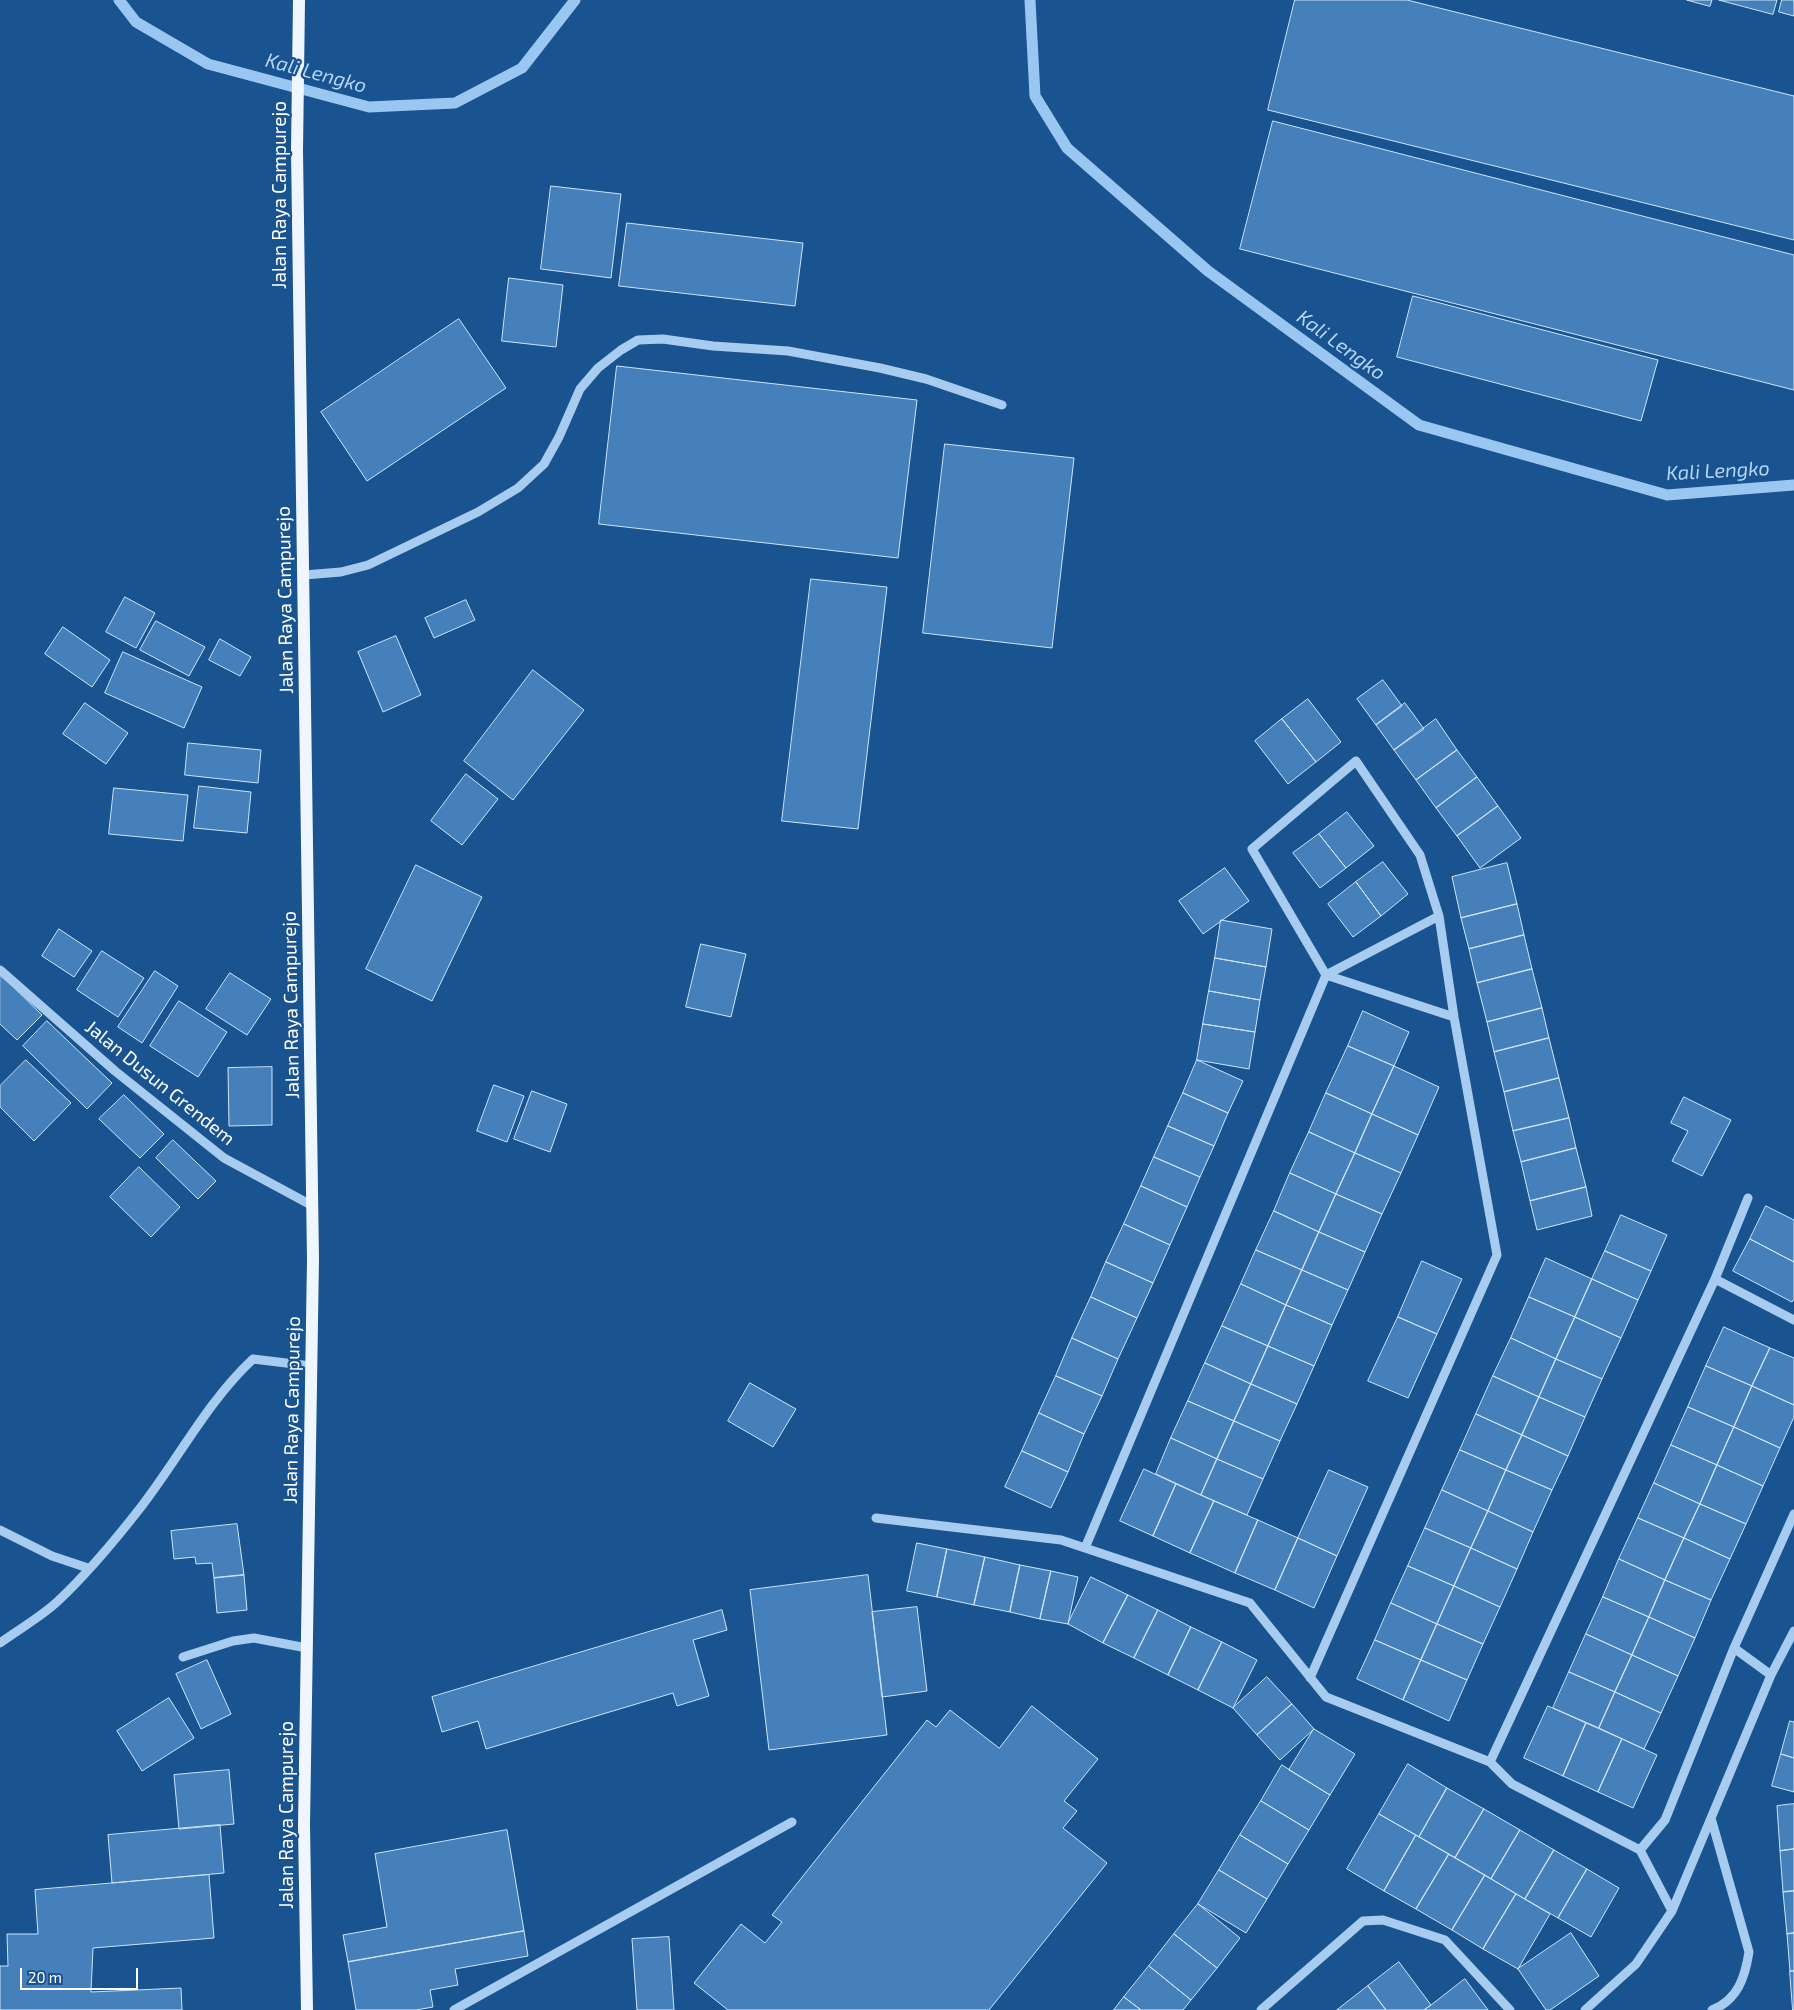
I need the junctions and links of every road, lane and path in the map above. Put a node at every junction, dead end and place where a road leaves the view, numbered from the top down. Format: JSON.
{"nodes":[{"id":1,"x":299,"y":0,"type":"edge"},
{"id":2,"x":1002,"y":405,"type":"dead end"},
{"id":3,"x":304,"y":575,"type":"junction"},
{"id":4,"x":1439,"y":916,"type":"junction"},
{"id":5,"x":0,"y":970,"type":"edge"},
{"id":6,"x":1326,"y":975,"type":"junction"},
{"id":7,"x":1454,"y":1017,"type":"junction"},
{"id":8,"x":1748,"y":1198,"type":"dead end"},
{"id":9,"x":311,"y":1205,"type":"junction"},
{"id":10,"x":1715,"y":1279,"type":"junction"},
{"id":11,"x":1794,"y":1320,"type":"edge"},
{"id":12,"x":311,"y":1366,"type":"junction"},
{"id":13,"x":1794,"y":1514,"type":"edge"},
{"id":14,"x":876,"y":1518,"type":"dead end"},
{"id":15,"x":0,"y":1530,"type":"edge"},
{"id":16,"x":1085,"y":1548,"type":"junction"},
{"id":17,"x":88,"y":1568,"type":"junction"},
{"id":18,"x":1794,"y":1631,"type":"edge"},
{"id":19,"x":0,"y":1643,"type":"edge"},
{"id":20,"x":307,"y":1648,"type":"junction"},
{"id":21,"x":1734,"y":1648,"type":"junction"},
{"id":22,"x":183,"y":1657,"type":"dead end"},
{"id":23,"x":1771,"y":1675,"type":"junction"},
{"id":24,"x":1310,"y":1678,"type":"junction"},
{"id":25,"x":1490,"y":1762,"type":"junction"},
{"id":26,"x":1711,"y":1818,"type":"junction"},
{"id":27,"x":792,"y":1822,"type":"dead end"},
{"id":28,"x":1640,"y":1850,"type":"junction"},
{"id":29,"x":1672,"y":1911,"type":"junction"},
{"id":30,"x":307,"y":2010,"type":"edge"},
{"id":31,"x":454,"y":2010,"type":"edge"},
{"id":32,"x":1261,"y":2010,"type":"edge"},
{"id":33,"x":1510,"y":2010,"type":"edge"},
{"id":34,"x":1585,"y":2010,"type":"edge"},
{"id":35,"x":1712,"y":2010,"type":"edge"}],
"edges":[{"from":1,"to":3,"type":"main road","name":"Jalan Raya Campurejo"},
{"from":2,"to":3,"type":"street"},
{"from":3,"to":9,"type":"main road","name":"Jalan Raya Campurejo"},
{"from":4,"to":6,"type":"street"},
{"from":4,"to":6,"type":"street"},
{"from":4,"to":7,"type":"street"},
{"from":5,"to":9,"type":"street","name":"Jalan Dusun Grendem"},
{"from":6,"to":7,"type":"street"},
{"from":6,"to":16,"type":"street"},
{"from":7,"to":24,"type":"street"},
{"from":8,"to":10,"type":"street"},
{"from":9,"to":12,"type":"main road","name":"Jalan Raya Campurejo"},
{"from":10,"to":11,"type":"street"},
{"from":10,"to":25,"type":"street"},
{"from":12,"to":17,"type":"street"},
{"from":12,"to":20,"type":"main road","name":"Jalan Raya Campurejo"},
{"from":13,"to":21,"type":"street"},
{"from":14,"to":16,"type":"street"},
{"from":15,"to":17,"type":"street"},
{"from":16,"to":24,"type":"street"},
{"from":17,"to":19,"type":"street"},
{"from":18,"to":23,"type":"street"},
{"from":20,"to":22,"type":"street"},
{"from":20,"to":30,"type":"main road","name":"Jalan Raya Campurejo"},
{"from":21,"to":23,"type":"street"},
{"from":21,"to":28,"type":"street"},
{"from":23,"to":26,"type":"street"},
{"from":24,"to":25,"type":"street"},
{"from":25,"to":28,"type":"street"},
{"from":26,"to":29,"type":"street"},
{"from":26,"to":35,"type":"street"},
{"from":27,"to":31,"type":"street"},
{"from":28,"to":29,"type":"street"},
{"from":29,"to":34,"type":"street"},
{"from":32,"to":33,"type":"street"}]}
